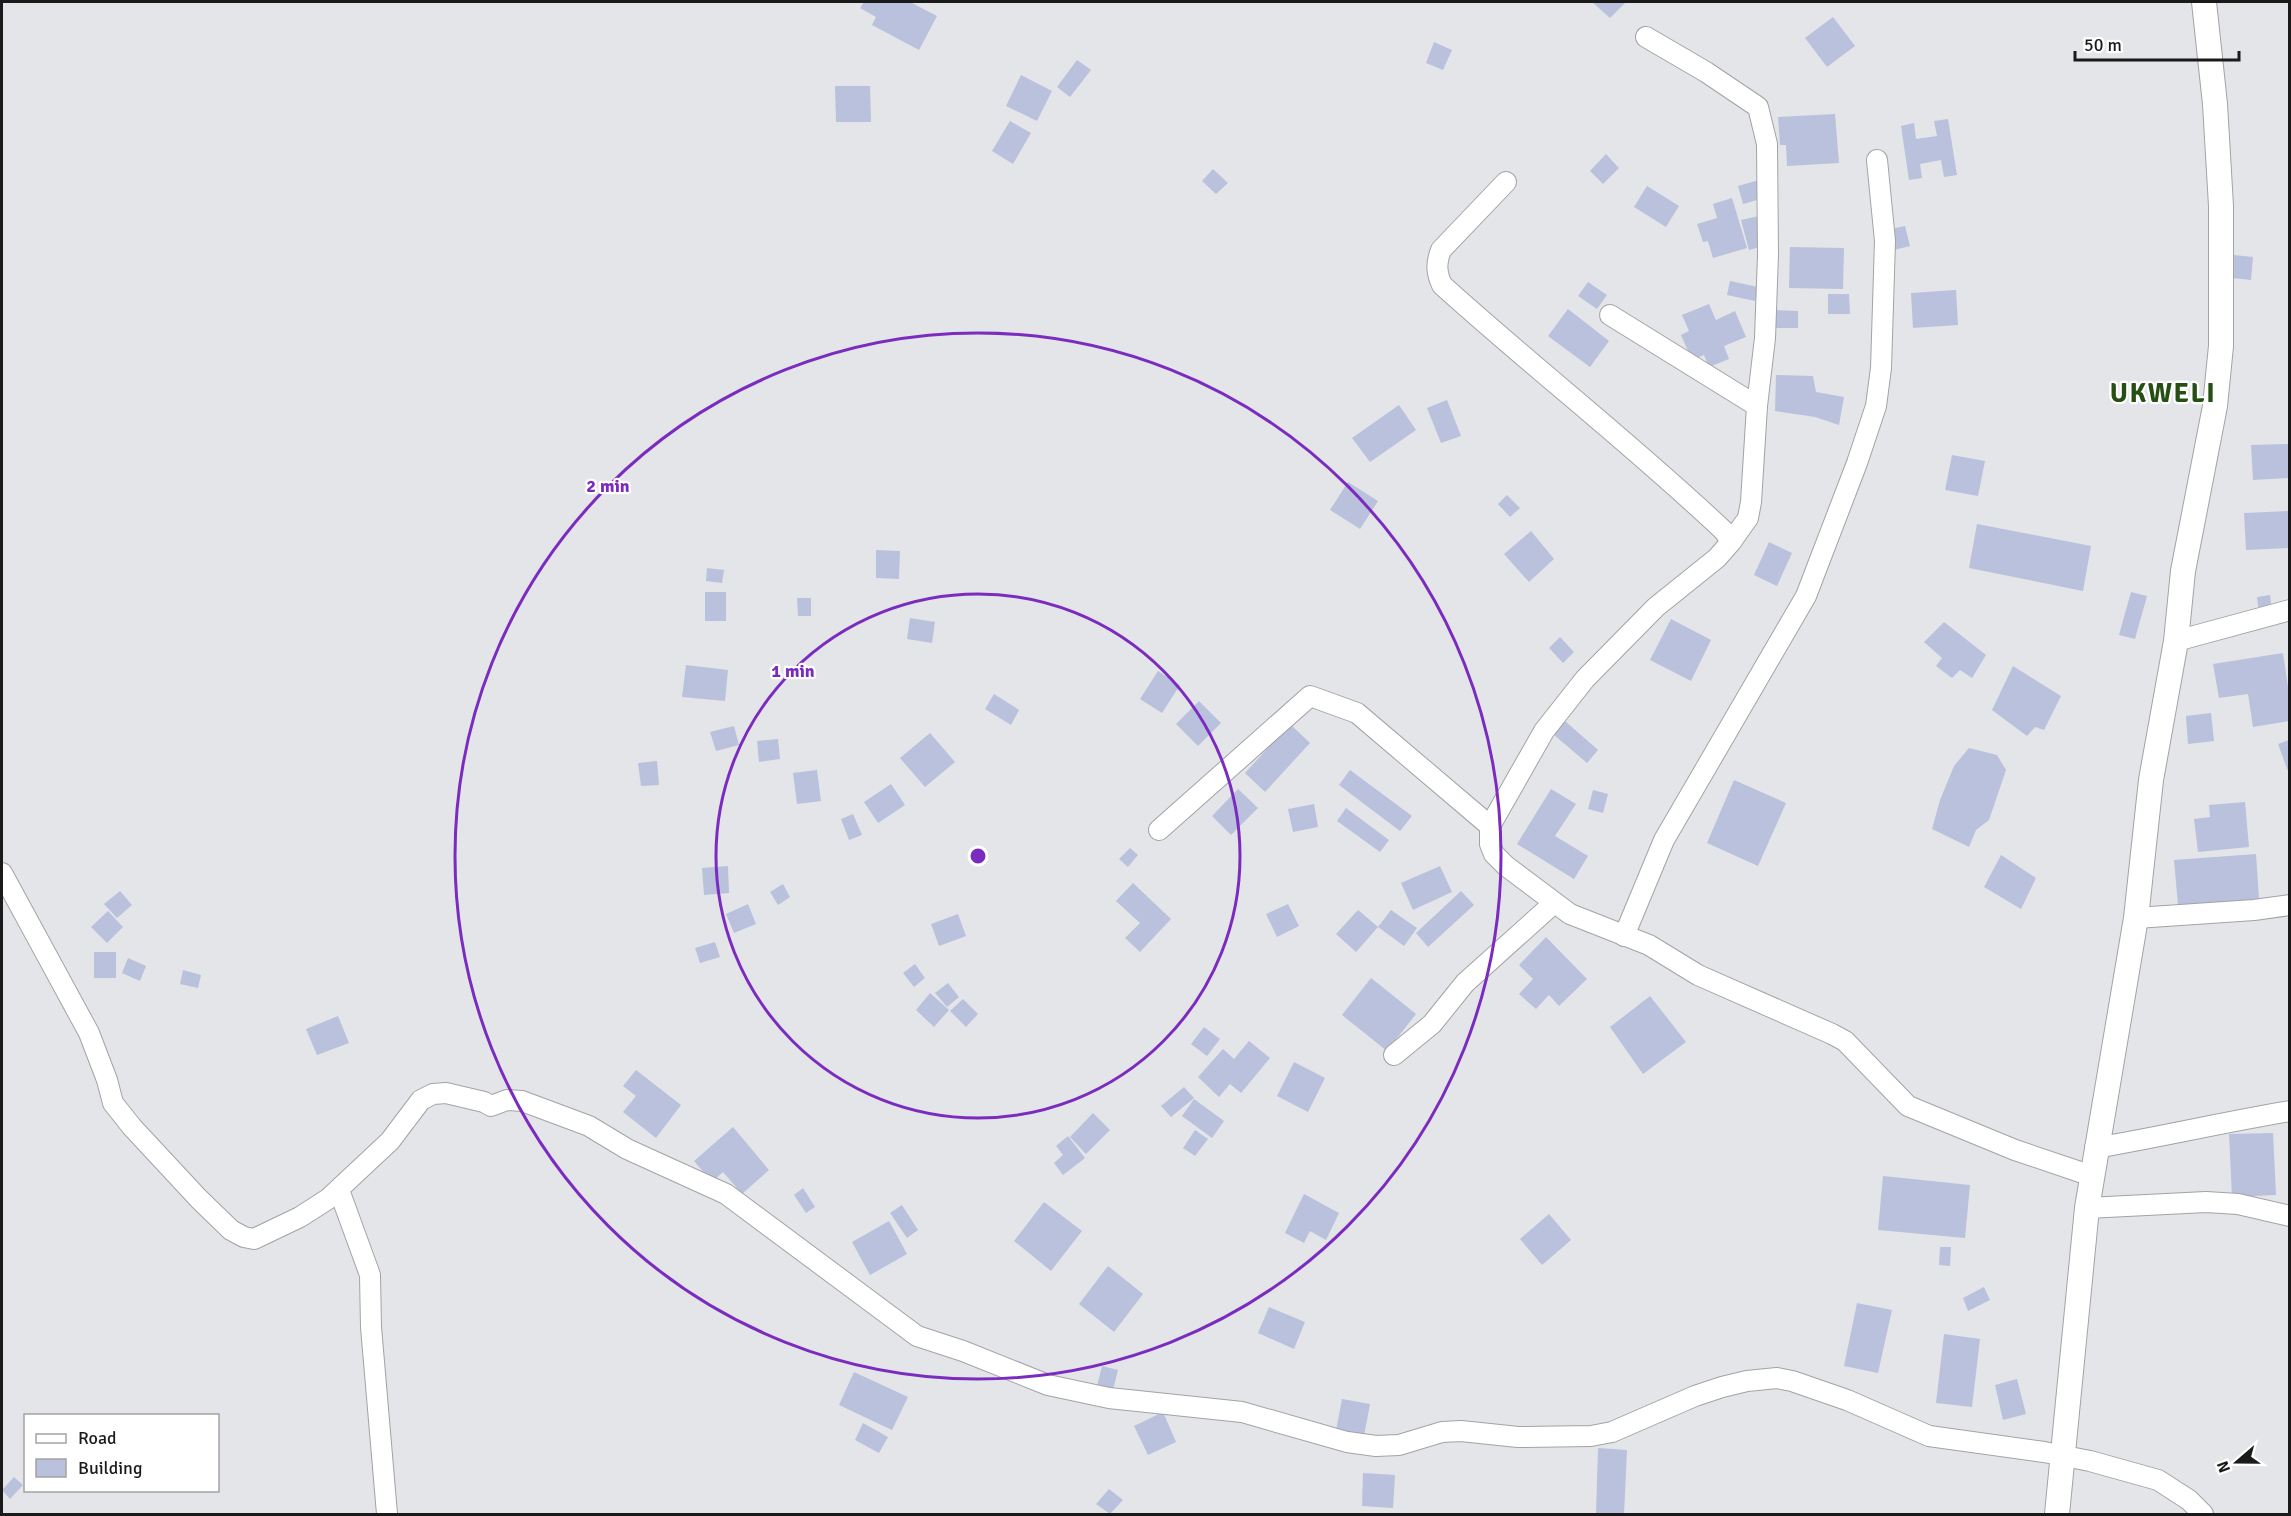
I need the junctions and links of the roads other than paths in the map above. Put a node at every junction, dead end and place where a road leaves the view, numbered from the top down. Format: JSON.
{"nodes":[{"id":1,"x":2204,"y":2,"type":"edge"},
{"id":2,"x":1646,"y":38,"type":"dead end"},
{"id":3,"x":1877,"y":160,"type":"dead end"},
{"id":4,"x":1506,"y":182,"type":"dead end"},
{"id":5,"x":1610,"y":315,"type":"dead end"},
{"id":6,"x":1757,"y":406,"type":"junction"},
{"id":7,"x":1731,"y":542,"type":"junction"},
{"id":8,"x":2289,"y":610,"type":"edge"},
{"id":9,"x":2176,"y":640,"type":"junction"},
{"id":10,"x":1490,"y":826,"type":"junction"},
{"id":11,"x":1158,"y":830,"type":"dead end"},
{"id":12,"x":2,"y":873,"type":"edge"},
{"id":13,"x":1554,"y":903,"type":"junction"},
{"id":14,"x":2289,"y":905,"type":"edge"},
{"id":15,"x":2136,"y":918,"type":"junction"},
{"id":16,"x":1624,"y":936,"type":"junction"},
{"id":17,"x":1394,"y":1055,"type":"dead end"},
{"id":18,"x":2289,"y":1111,"type":"edge"},
{"id":19,"x":2096,"y":1149,"type":"junction"},
{"id":20,"x":2092,"y":1176,"type":"junction"},
{"id":21,"x":339,"y":1190,"type":"junction"},
{"id":22,"x":2087,"y":1208,"type":"junction"},
{"id":23,"x":2289,"y":1216,"type":"edge"},
{"id":24,"x":2063,"y":1456,"type":"junction"},
{"id":25,"x":387,"y":1515,"type":"edge"},
{"id":26,"x":2057,"y":1515,"type":"edge"},
{"id":27,"x":2203,"y":1515,"type":"edge"}],
"edges":[{"from":1,"to":9,"type":"street"},
{"from":2,"to":6,"type":"street"},
{"from":3,"to":16,"type":"street"},
{"from":4,"to":7,"type":"street"},
{"from":5,"to":6,"type":"street"},
{"from":6,"to":7,"type":"street"},
{"from":7,"to":10,"type":"street"},
{"from":8,"to":9,"type":"street"},
{"from":9,"to":15,"type":"street"},
{"from":10,"to":11,"type":"street"},
{"from":10,"to":13,"type":"street"},
{"from":12,"to":21,"type":"street"},
{"from":13,"to":16,"type":"street"},
{"from":13,"to":17,"type":"street"},
{"from":14,"to":15,"type":"street"},
{"from":15,"to":19,"type":"street"},
{"from":16,"to":20,"type":"street"},
{"from":18,"to":19,"type":"street"},
{"from":19,"to":20,"type":"street"},
{"from":20,"to":22,"type":"street"},
{"from":21,"to":24,"type":"street"},
{"from":21,"to":25,"type":"street"},
{"from":22,"to":23,"type":"street"},
{"from":22,"to":24,"type":"street"},
{"from":24,"to":26,"type":"street"},
{"from":24,"to":27,"type":"street"}]}
